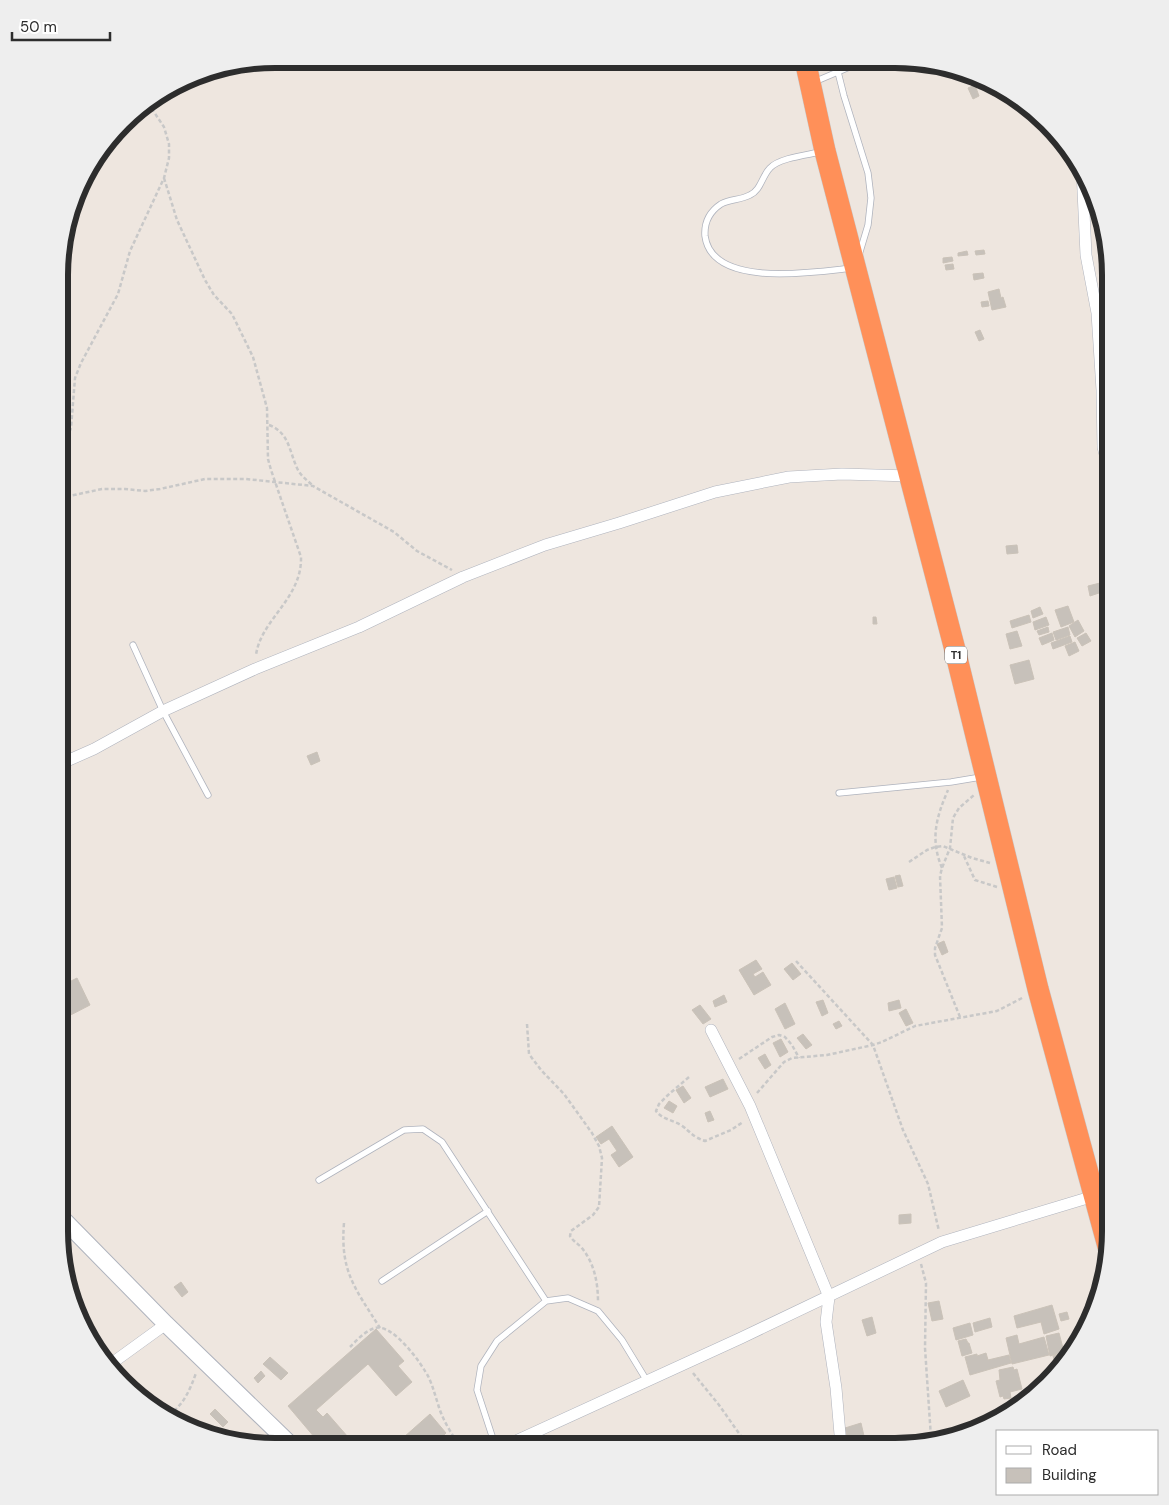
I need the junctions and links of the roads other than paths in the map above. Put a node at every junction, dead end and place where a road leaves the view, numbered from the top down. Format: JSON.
{"nodes":[{"id":1,"x":806,"y":68,"type":"edge"},
{"id":2,"x":837,"y":68,"type":"edge"},
{"id":3,"x":847,"y":68,"type":"edge"},
{"id":4,"x":838,"y":72,"type":"junction"},
{"id":5,"x":809,"y":83,"type":"junction"},
{"id":6,"x":824,"y":151,"type":"junction"},
{"id":7,"x":1083,"y":189,"type":"edge"},
{"id":8,"x":855,"y":268,"type":"junction"},
{"id":9,"x":1102,"y":390,"type":"edge"},
{"id":10,"x":910,"y":476,"type":"junction"},
{"id":11,"x":133,"y":646,"type":"dead end"},
{"id":12,"x":163,"y":711,"type":"junction"},
{"id":13,"x":68,"y":760,"type":"edge"},
{"id":14,"x":987,"y":781,"type":"junction"},
{"id":15,"x":839,"y":793,"type":"dead end"},
{"id":16,"x":208,"y":794,"type":"dead end"},
{"id":17,"x":711,"y":1030,"type":"dead end"},
{"id":18,"x":319,"y":1180,"type":"dead end"},
{"id":19,"x":1094,"y":1196,"type":"junction"},
{"id":20,"x":488,"y":1211,"type":"junction"},
{"id":21,"x":1102,"y":1223,"type":"edge"},
{"id":22,"x":68,"y":1224,"type":"edge"},
{"id":23,"x":382,"y":1281,"type":"dead end"},
{"id":24,"x":829,"y":1297,"type":"junction"},
{"id":25,"x":546,"y":1301,"type":"junction"},
{"id":26,"x":166,"y":1324,"type":"junction"},
{"id":27,"x":114,"y":1362,"type":"edge"},
{"id":28,"x":647,"y":1382,"type":"junction"},
{"id":29,"x":285,"y":1438,"type":"edge"},
{"id":30,"x":493,"y":1438,"type":"edge"},
{"id":31,"x":523,"y":1438,"type":"edge"},
{"id":32,"x":840,"y":1438,"type":"edge"}],
"edges":[{"from":1,"to":5,"type":"highway","number":"T1"},
{"from":2,"to":4,"type":"lane"},
{"from":3,"to":4,"type":"lane"},
{"from":4,"to":5,"type":"lane"},
{"from":4,"to":8,"type":"lane"},
{"from":5,"to":6,"type":"highway","number":"T1"},
{"from":6,"to":8,"type":"highway","number":"T1"},
{"from":6,"to":8,"type":"lane"},
{"from":7,"to":9,"type":"street"},
{"from":8,"to":10,"type":"highway","number":"T1"},
{"from":10,"to":12,"type":"street"},
{"from":10,"to":14,"type":"highway","number":"T1"},
{"from":11,"to":12,"type":"lane"},
{"from":12,"to":13,"type":"street"},
{"from":12,"to":16,"type":"lane"},
{"from":14,"to":15,"type":"lane"},
{"from":14,"to":19,"type":"highway","number":"T1"},
{"from":17,"to":24,"type":"street"},
{"from":18,"to":20,"type":"lane"},
{"from":19,"to":21,"type":"highway","number":"T1"},
{"from":19,"to":24,"type":"street"},
{"from":20,"to":23,"type":"lane"},
{"from":20,"to":25,"type":"lane"},
{"from":22,"to":26,"type":"street"},
{"from":24,"to":28,"type":"street"},
{"from":24,"to":32,"type":"street"},
{"from":25,"to":28,"type":"lane"},
{"from":25,"to":30,"type":"lane"},
{"from":26,"to":27,"type":"street"},
{"from":26,"to":29,"type":"street"},
{"from":28,"to":31,"type":"street"}]}
